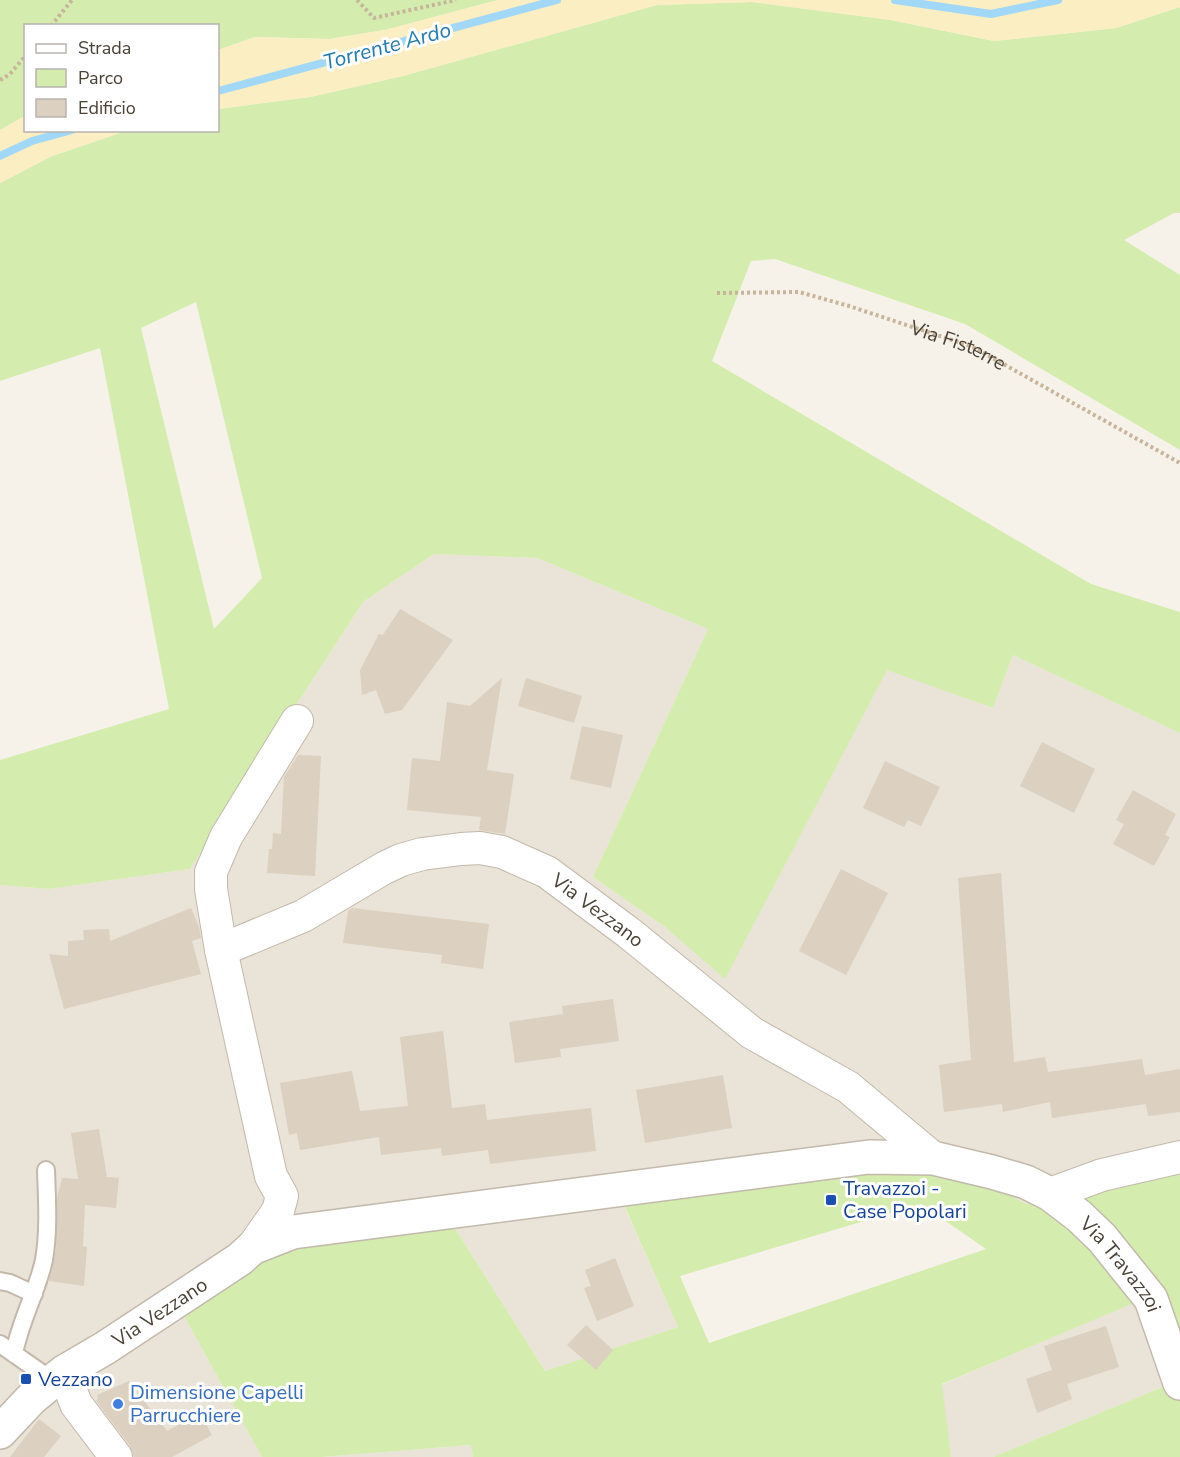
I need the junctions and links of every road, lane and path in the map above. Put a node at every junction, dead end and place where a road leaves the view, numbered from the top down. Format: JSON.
{"nodes":[{"id":1,"x":72,"y":0,"type":"edge"},
{"id":2,"x":357,"y":0,"type":"edge"},
{"id":3,"x":456,"y":0,"type":"edge"},
{"id":4,"x":53,"y":24,"type":"edge"},
{"id":5,"x":24,"y":57,"type":"edge"},
{"id":6,"x":0,"y":80,"type":"edge"},
{"id":7,"x":717,"y":293,"type":"dead end"},
{"id":8,"x":1180,"y":463,"type":"edge"},
{"id":9,"x":297,"y":721,"type":"dead end"},
{"id":10,"x":221,"y":950,"type":"junction"},
{"id":11,"x":1180,"y":1157,"type":"edge"},
{"id":12,"x":933,"y":1158,"type":"junction"},
{"id":13,"x":46,"y":1170,"type":"dead end"},
{"id":14,"x":1050,"y":1194,"type":"junction"},
{"id":15,"x":252,"y":1248,"type":"junction"},
{"id":16,"x":0,"y":1281,"type":"edge"},
{"id":17,"x":34,"y":1294,"type":"junction"},
{"id":18,"x":0,"y":1344,"type":"edge"},
{"id":19,"x":14,"y":1354,"type":"junction"},
{"id":20,"x":58,"y":1376,"type":"junction"},
{"id":21,"x":1180,"y":1383,"type":"edge"},
{"id":22,"x":0,"y":1432,"type":"edge"},
{"id":23,"x":116,"y":1457,"type":"edge"}],
"edges":[{"from":1,"to":4,"type":"path"},
{"from":2,"to":3,"type":"path"},
{"from":5,"to":6,"type":"path"},
{"from":7,"to":8,"type":"path","name":"Via Fisterre"},
{"from":9,"to":10,"type":"street","name":"Via Vezzano"},
{"from":10,"to":12,"type":"street","name":"Via Vezzano"},
{"from":10,"to":15,"type":"street","name":"Via Vezzano"},
{"from":11,"to":14,"type":"street"},
{"from":12,"to":14,"type":"street","name":"Via Vezzano"},
{"from":12,"to":15,"type":"street","name":"Via Vezzano"},
{"from":13,"to":17,"type":"lane"},
{"from":14,"to":21,"type":"street","name":"Via Travazzoi"},
{"from":15,"to":20,"type":"street","name":"Via Vezzano"},
{"from":16,"to":17,"type":"lane"},
{"from":17,"to":19,"type":"lane"},
{"from":18,"to":19,"type":"lane"},
{"from":19,"to":20,"type":"lane"},
{"from":20,"to":22,"type":"street","name":"Via Vezzano"},
{"from":20,"to":23,"type":"street"}]}
